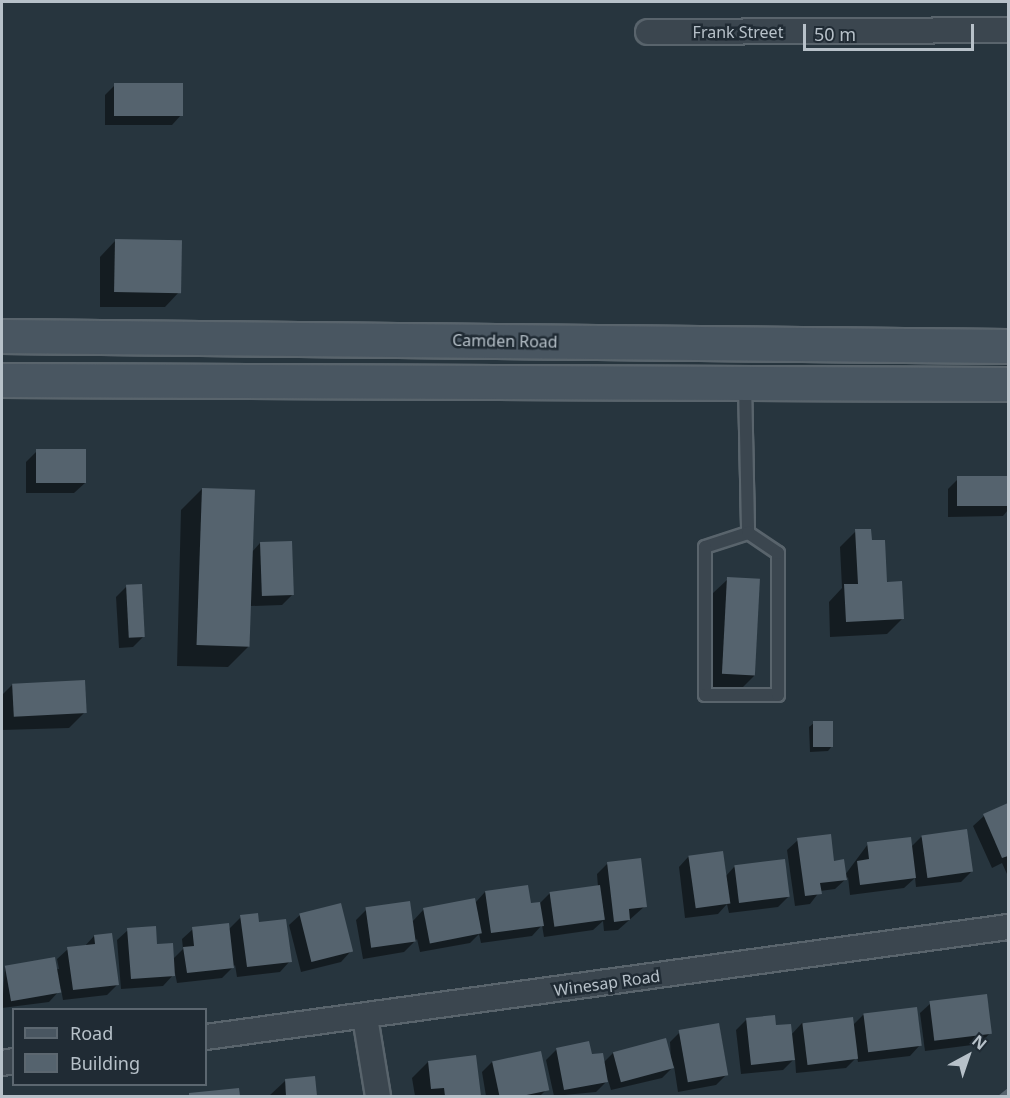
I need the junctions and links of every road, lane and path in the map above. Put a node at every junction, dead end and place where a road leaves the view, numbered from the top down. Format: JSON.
{"nodes":[{"id":1,"x":1008,"y":30,"type":"edge"},
{"id":2,"x":648,"y":32,"type":"dead end"},
{"id":3,"x":2,"y":336,"type":"edge"},
{"id":4,"x":1008,"y":346,"type":"edge"},
{"id":5,"x":1008,"y":371,"type":"edge"},
{"id":6,"x":2,"y":380,"type":"edge"},
{"id":7,"x":755,"y":383,"type":"junction"},
{"id":8,"x":1008,"y":384,"type":"edge"},
{"id":9,"x":748,"y":533,"type":"junction"},
{"id":10,"x":1008,"y":927,"type":"edge"},
{"id":11,"x":365,"y":1017,"type":"junction"},
{"id":12,"x":207,"y":1037,"type":"edge"},
{"id":13,"x":378,"y":1096,"type":"edge"}],
"edges":[{"from":1,"to":2,"type":"street","name":"Frank Street"},
{"from":3,"to":4,"type":"main road","name":"Camden Road"},
{"from":5,"to":7,"type":"main road"},
{"from":6,"to":7,"type":"main road"},
{"from":7,"to":8,"type":"main road"},
{"from":7,"to":9,"type":"lane"},
{"from":9,"to":9,"type":"lane"},
{"from":10,"to":11,"type":"street","name":"Winesap Road"},
{"from":11,"to":12,"type":"street","name":"Winesap Road"},
{"from":11,"to":13,"type":"street"}]}
